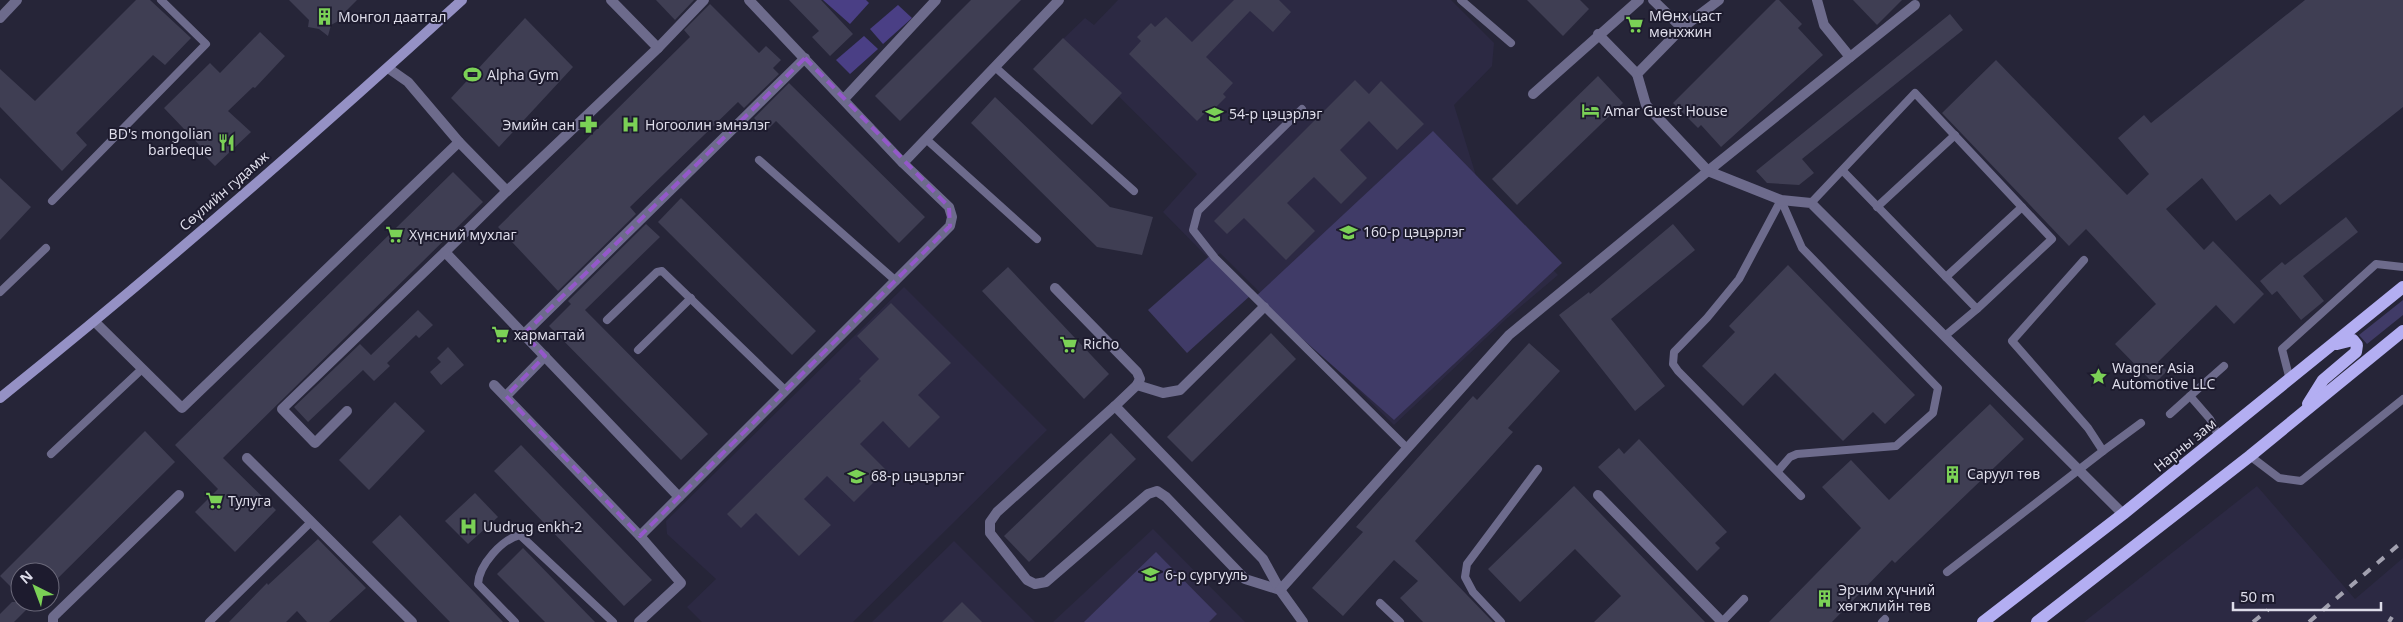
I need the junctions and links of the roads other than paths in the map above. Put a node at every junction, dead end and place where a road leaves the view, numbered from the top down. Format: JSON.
{"nodes":[{"id":1,"x":17,"y":0,"type":"edge"},
{"id":2,"x":161,"y":0,"type":"edge"},
{"id":3,"x":462,"y":0,"type":"edge"},
{"id":4,"x":611,"y":0,"type":"edge"},
{"id":5,"x":704,"y":0,"type":"edge"},
{"id":6,"x":936,"y":0,"type":"edge"},
{"id":7,"x":1059,"y":0,"type":"edge"},
{"id":8,"x":1462,"y":0,"type":"edge"},
{"id":9,"x":1638,"y":0,"type":"edge"},
{"id":10,"x":1653,"y":0,"type":"edge"},
{"id":11,"x":1719,"y":0,"type":"edge"},
{"id":12,"x":1818,"y":0,"type":"edge"},
{"id":13,"x":752,"y":1,"type":"edge"},
{"id":14,"x":1915,"y":5,"type":"dead end"},
{"id":15,"x":0,"y":18,"type":"edge"},
{"id":16,"x":1682,"y":28,"type":"junction"},
{"id":17,"x":1598,"y":34,"type":"junction"},
{"id":18,"x":1511,"y":43,"type":"dead end"},
{"id":19,"x":658,"y":48,"type":"junction"},
{"id":20,"x":1850,"y":57,"type":"junction"},
{"id":21,"x":805,"y":58,"type":"junction"},
{"id":22,"x":995,"y":67,"type":"junction"},
{"id":23,"x":388,"y":68,"type":"junction"},
{"id":24,"x":1637,"y":74,"type":"junction"},
{"id":25,"x":1533,"y":94,"type":"dead end"},
{"id":26,"x":844,"y":99,"type":"junction"},
{"id":27,"x":1302,"y":109,"type":"dead end"},
{"id":28,"x":1955,"y":136,"type":"junction"},
{"id":29,"x":926,"y":139,"type":"junction"},
{"id":30,"x":459,"y":142,"type":"junction"},
{"id":31,"x":760,"y":160,"type":"dead end"},
{"id":32,"x":903,"y":162,"type":"junction"},
{"id":33,"x":1708,"y":171,"type":"junction"},
{"id":34,"x":1843,"y":171,"type":"junction"},
{"id":35,"x":507,"y":191,"type":"junction"},
{"id":36,"x":1134,"y":191,"type":"dead end"},
{"id":37,"x":1781,"y":200,"type":"junction"},
{"id":38,"x":52,"y":201,"type":"dead end"},
{"id":39,"x":1812,"y":203,"type":"junction"},
{"id":40,"x":1877,"y":207,"type":"junction"},
{"id":41,"x":2022,"y":207,"type":"junction"},
{"id":42,"x":1037,"y":239,"type":"dead end"},
{"id":43,"x":46,"y":248,"type":"dead end"},
{"id":44,"x":445,"y":252,"type":"junction"},
{"id":45,"x":2084,"y":260,"type":"dead end"},
{"id":46,"x":2403,"y":267,"type":"edge"},
{"id":47,"x":1946,"y":277,"type":"junction"},
{"id":48,"x":896,"y":281,"type":"junction"},
{"id":49,"x":2403,"y":287,"type":"edge"},
{"id":50,"x":1055,"y":288,"type":"dead end"},
{"id":51,"x":0,"y":292,"type":"edge"},
{"id":52,"x":692,"y":298,"type":"junction"},
{"id":53,"x":1264,"y":307,"type":"junction"},
{"id":54,"x":1977,"y":309,"type":"junction"},
{"id":55,"x":607,"y":320,"type":"dead end"},
{"id":56,"x":95,"y":322,"type":"junction"},
{"id":57,"x":2403,"y":331,"type":"edge"},
{"id":58,"x":524,"y":334,"type":"junction"},
{"id":59,"x":1946,"y":335,"type":"junction"},
{"id":60,"x":2332,"y":346,"type":"junction"},
{"id":61,"x":638,"y":350,"type":"dead end"},
{"id":62,"x":545,"y":356,"type":"junction"},
{"id":63,"x":2224,"y":366,"type":"dead end"},
{"id":64,"x":142,"y":369,"type":"junction"},
{"id":65,"x":2290,"y":380,"type":"junction"},
{"id":66,"x":494,"y":385,"type":"dead end"},
{"id":67,"x":1137,"y":385,"type":"junction"},
{"id":68,"x":785,"y":390,"type":"junction"},
{"id":69,"x":506,"y":396,"type":"junction"},
{"id":70,"x":2190,"y":396,"type":"junction"},
{"id":71,"x":0,"y":398,"type":"edge"},
{"id":72,"x":2403,"y":399,"type":"edge"},
{"id":73,"x":1115,"y":406,"type":"junction"},
{"id":74,"x":347,"y":411,"type":"dead end"},
{"id":75,"x":2170,"y":414,"type":"dead end"},
{"id":76,"x":2301,"y":414,"type":"junction"},
{"id":77,"x":2141,"y":423,"type":"dead end"},
{"id":78,"x":2219,"y":437,"type":"junction"},
{"id":79,"x":1407,"y":448,"type":"junction"},
{"id":80,"x":2103,"y":450,"type":"junction"},
{"id":81,"x":51,"y":454,"type":"dead end"},
{"id":82,"x":2250,"y":456,"type":"junction"},
{"id":83,"x":247,"y":458,"type":"dead end"},
{"id":84,"x":1538,"y":469,"type":"dead end"},
{"id":85,"x":1778,"y":471,"type":"junction"},
{"id":86,"x":2079,"y":471,"type":"junction"},
{"id":87,"x":179,"y":494,"type":"dead end"},
{"id":88,"x":1598,"y":494,"type":"dead end"},
{"id":89,"x":1801,"y":496,"type":"dead end"},
{"id":90,"x":679,"y":497,"type":"junction"},
{"id":91,"x":2123,"y":514,"type":"junction"},
{"id":92,"x":311,"y":522,"type":"junction"},
{"id":93,"x":640,"y":536,"type":"junction"},
{"id":94,"x":1947,"y":572,"type":"dead end"},
{"id":95,"x":1280,"y":590,"type":"junction"},
{"id":96,"x":1744,"y":598,"type":"dead end"},
{"id":97,"x":1380,"y":603,"type":"dead end"},
{"id":98,"x":52,"y":622,"type":"edge"},
{"id":99,"x":209,"y":622,"type":"edge"},
{"id":100,"x":412,"y":622,"type":"edge"},
{"id":101,"x":515,"y":622,"type":"edge"},
{"id":102,"x":613,"y":622,"type":"edge"},
{"id":103,"x":639,"y":622,"type":"edge"},
{"id":104,"x":1303,"y":622,"type":"edge"},
{"id":105,"x":1400,"y":622,"type":"edge"},
{"id":106,"x":1501,"y":622,"type":"edge"},
{"id":107,"x":1722,"y":622,"type":"edge"},
{"id":108,"x":1983,"y":622,"type":"edge"},
{"id":109,"x":2037,"y":622,"type":"edge"}],
"edges":[{"from":1,"to":15,"type":"street"},
{"from":2,"to":38,"type":"lane"},
{"from":3,"to":23,"type":"main road","name":"Сөүлийн гудамж"},
{"from":4,"to":19,"type":"street"},
{"from":5,"to":19,"type":"street"},
{"from":6,"to":26,"type":"street"},
{"from":7,"to":22,"type":"street"},
{"from":8,"to":18,"type":"lane"},
{"from":9,"to":17,"type":"street"},
{"from":10,"to":16,"type":"street"},
{"from":11,"to":16,"type":"street"},
{"from":12,"to":20,"type":"street"},
{"from":13,"to":21,"type":"street"},
{"from":14,"to":20,"type":"street"},
{"from":16,"to":24,"type":"street"},
{"from":17,"to":24,"type":"street"},
{"from":17,"to":25,"type":"street"},
{"from":19,"to":35,"type":"street"},
{"from":20,"to":33,"type":"street"},
{"from":21,"to":26,"type":"street"},
{"from":21,"to":58,"type":"street"},
{"from":22,"to":29,"type":"street"},
{"from":22,"to":36,"type":"lane"},
{"from":23,"to":30,"type":"street"},
{"from":23,"to":56,"type":"main road","name":"Сөүлийн гудамж"},
{"from":24,"to":33,"type":"street"},
{"from":26,"to":32,"type":"street"},
{"from":27,"to":53,"type":"lane"},
{"from":28,"to":34,"type":"lane"},
{"from":28,"to":40,"type":"lane"},
{"from":28,"to":41,"type":"lane"},
{"from":29,"to":32,"type":"street"},
{"from":29,"to":42,"type":"lane"},
{"from":30,"to":35,"type":"street"},
{"from":30,"to":64,"type":"street"},
{"from":31,"to":48,"type":"lane"},
{"from":32,"to":48,"type":"street"},
{"from":33,"to":37,"type":"street"},
{"from":33,"to":79,"type":"street"},
{"from":34,"to":39,"type":"lane"},
{"from":34,"to":40,"type":"lane"},
{"from":35,"to":44,"type":"street"},
{"from":37,"to":39,"type":"street"},
{"from":37,"to":85,"type":"lane"},
{"from":37,"to":85,"type":"lane"},
{"from":39,"to":59,"type":"street"},
{"from":40,"to":47,"type":"lane"},
{"from":41,"to":47,"type":"lane"},
{"from":41,"to":54,"type":"lane"},
{"from":43,"to":51,"type":"lane"},
{"from":44,"to":58,"type":"street"},
{"from":44,"to":74,"type":"street"},
{"from":45,"to":80,"type":"lane"},
{"from":46,"to":65,"type":"lane"},
{"from":47,"to":54,"type":"lane"},
{"from":48,"to":68,"type":"street"},
{"from":49,"to":60,"type":"main road","name":"Нарны зам"},
{"from":50,"to":67,"type":"street"},
{"from":52,"to":55,"type":"lane"},
{"from":52,"to":61,"type":"lane"},
{"from":52,"to":68,"type":"lane"},
{"from":53,"to":67,"type":"street"},
{"from":53,"to":79,"type":"lane"},
{"from":54,"to":59,"type":"lane"},
{"from":56,"to":64,"type":"street"},
{"from":56,"to":71,"type":"main road","name":"Сөүлийн гудамж"},
{"from":57,"to":76,"type":"main road"},
{"from":58,"to":62,"type":"street"},
{"from":59,"to":86,"type":"street"},
{"from":60,"to":65,"type":"main road","name":"Нарны зам"},
{"from":60,"to":76,"type":"main road"},
{"from":62,"to":69,"type":"street"},
{"from":62,"to":90,"type":"street"},
{"from":63,"to":70,"type":"lane"},
{"from":64,"to":81,"type":"lane"},
{"from":65,"to":78,"type":"main road","name":"Нарны зам"},
{"from":66,"to":69,"type":"street"},
{"from":67,"to":73,"type":"street"},
{"from":68,"to":90,"type":"street"},
{"from":69,"to":93,"type":"street"},
{"from":70,"to":75,"type":"lane"},
{"from":70,"to":78,"type":"lane"},
{"from":72,"to":82,"type":"lane"},
{"from":73,"to":95,"type":"street"},
{"from":73,"to":95,"type":"street"},
{"from":76,"to":82,"type":"main road"},
{"from":77,"to":80,"type":"lane"},
{"from":78,"to":91,"type":"main road","name":"Нарны зам"},
{"from":79,"to":95,"type":"street"},
{"from":80,"to":86,"type":"lane"},
{"from":82,"to":109,"type":"main road"},
{"from":83,"to":92,"type":"street"},
{"from":84,"to":106,"type":"lane"},
{"from":85,"to":89,"type":"lane"},
{"from":86,"to":91,"type":"street"},
{"from":86,"to":94,"type":"lane"},
{"from":87,"to":98,"type":"street"},
{"from":88,"to":107,"type":"street"},
{"from":90,"to":93,"type":"street"},
{"from":91,"to":108,"type":"main road","name":"Нарны зам"},
{"from":92,"to":99,"type":"lane"},
{"from":92,"to":100,"type":"street"},
{"from":93,"to":103,"type":"street"},
{"from":95,"to":104,"type":"street"},
{"from":96,"to":107,"type":"lane"},
{"from":97,"to":105,"type":"lane"},
{"from":101,"to":102,"type":"lane"}]}
